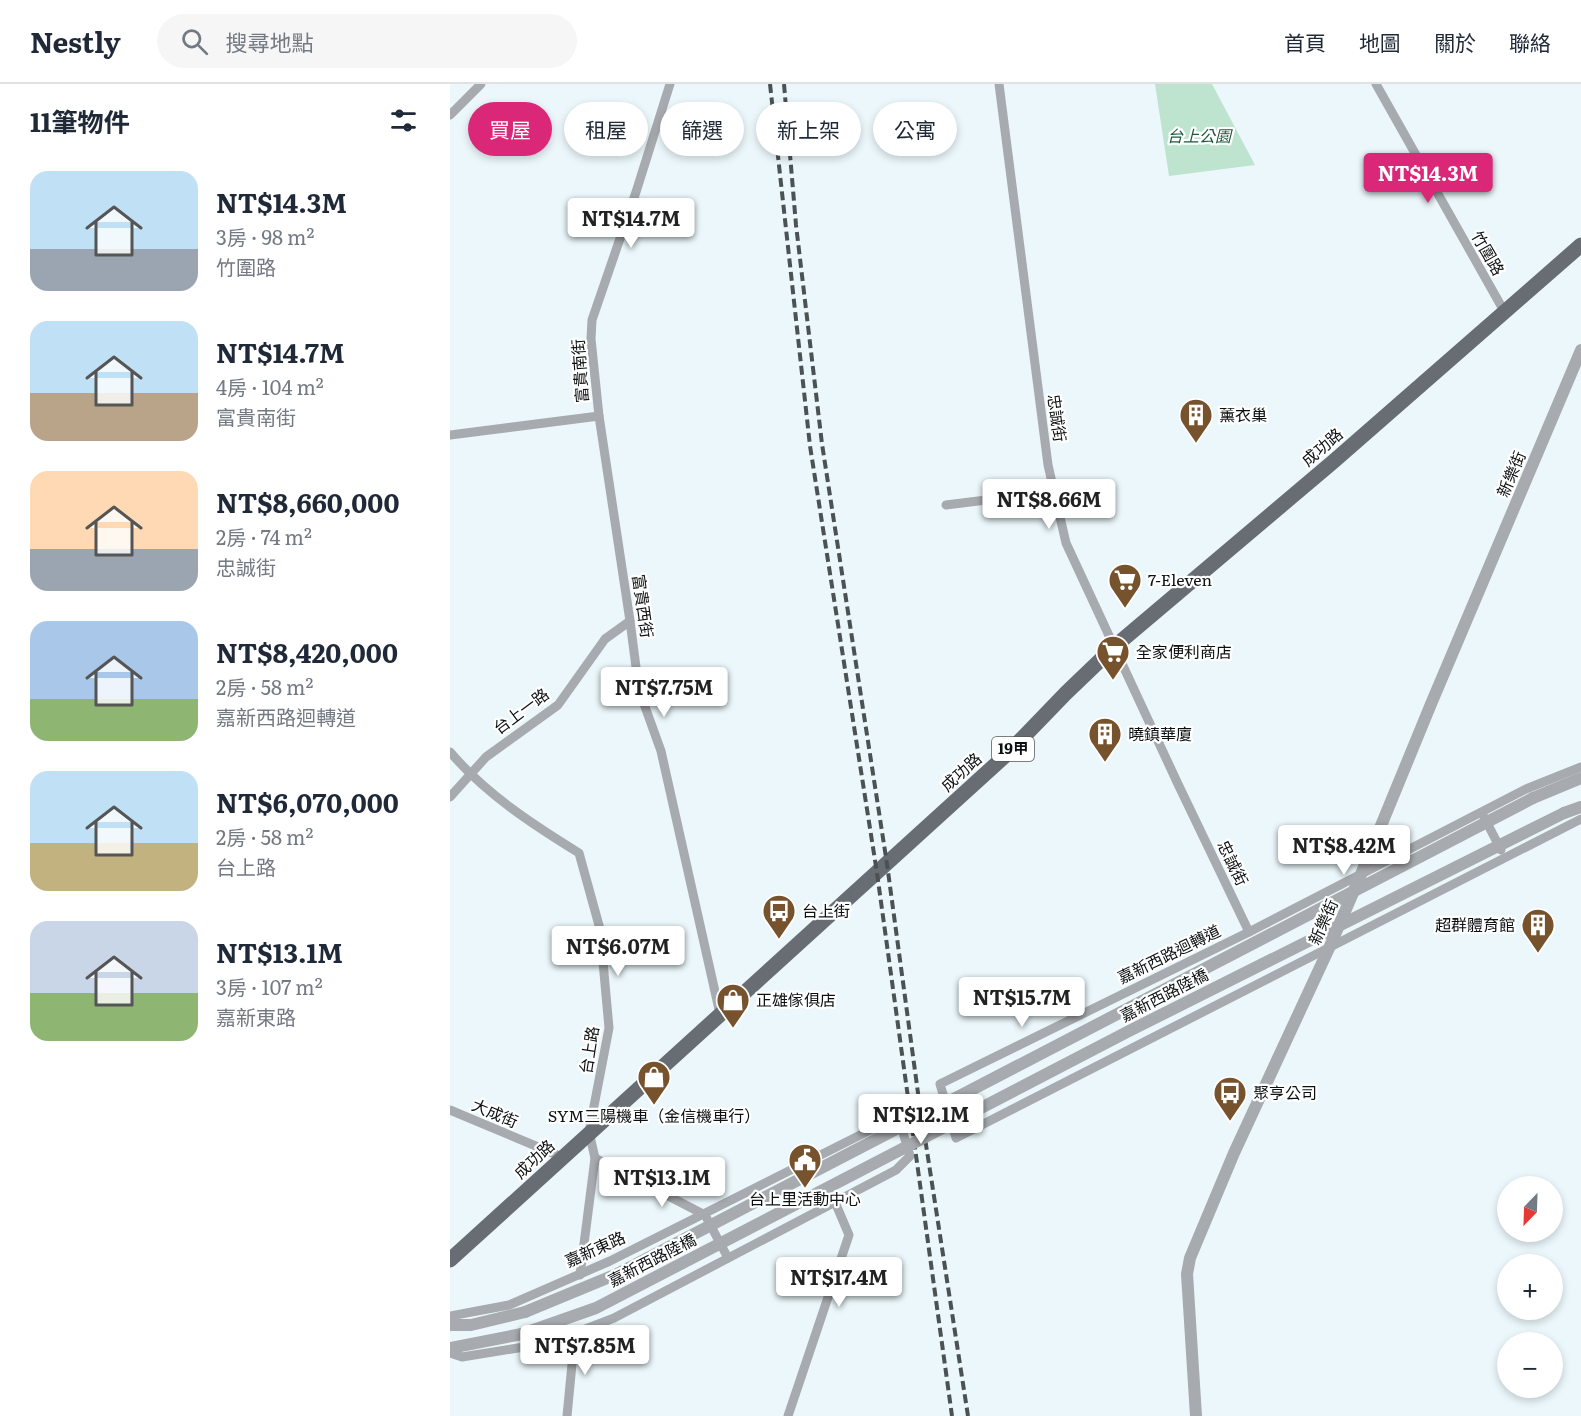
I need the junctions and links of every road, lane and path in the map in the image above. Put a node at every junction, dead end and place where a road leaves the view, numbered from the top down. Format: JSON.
{"nodes":[{"id":1,"x":481,"y":84,"type":"edge"},
{"id":2,"x":670,"y":84,"type":"edge"},
{"id":3,"x":999,"y":84,"type":"edge"},
{"id":4,"x":1376,"y":84,"type":"edge"},
{"id":5,"x":450,"y":116,"type":"edge"},
{"id":6,"x":1581,"y":245,"type":"edge"},
{"id":7,"x":1504,"y":311,"type":"junction"},
{"id":8,"x":1581,"y":350,"type":"edge"},
{"id":9,"x":598,"y":416,"type":"junction"},
{"id":10,"x":450,"y":435,"type":"edge"},
{"id":11,"x":1010,"y":497,"type":"dead end"},
{"id":12,"x":946,"y":505,"type":"dead end"},
{"id":13,"x":630,"y":621,"type":"junction"},
{"id":14,"x":1114,"y":647,"type":"junction"},
{"id":15,"x":450,"y":752,"type":"edge"},
{"id":16,"x":1581,"y":767,"type":"edge"},
{"id":17,"x":469,"y":774,"type":"junction"},
{"id":18,"x":1581,"y":778,"type":"edge"},
{"id":19,"x":450,"y":797,"type":"edge"},
{"id":20,"x":1581,"y":807,"type":"edge"},
{"id":21,"x":1481,"y":812,"type":"junction"},
{"id":22,"x":1581,"y":819,"type":"edge"},
{"id":23,"x":1504,"y":858,"type":"junction"},
{"id":24,"x":1362,"y":872,"type":"junction"},
{"id":25,"x":1249,"y":932,"type":"junction"},
{"id":26,"x":1330,"y":946,"type":"junction"},
{"id":27,"x":720,"y":1014,"type":"junction"},
{"id":28,"x":450,"y":1110,"type":"edge"},
{"id":29,"x":589,"y":1132,"type":"junction"},
{"id":30,"x":562,"y":1157,"type":"junction"},
{"id":31,"x":595,"y":1158,"type":"junction"},
{"id":32,"x":835,"y":1202,"type":"junction"},
{"id":33,"x":705,"y":1215,"type":"junction"},
{"id":34,"x":728,"y":1258,"type":"junction"},
{"id":35,"x":450,"y":1260,"type":"edge"},
{"id":36,"x":580,"y":1275,"type":"junction"},
{"id":37,"x":450,"y":1316,"type":"edge"},
{"id":38,"x":450,"y":1325,"type":"edge"},
{"id":39,"x":575,"y":1333,"type":"junction"},
{"id":40,"x":450,"y":1347,"type":"edge"},
{"id":41,"x":450,"y":1353,"type":"edge"},
{"id":42,"x":567,"y":1416,"type":"edge"},
{"id":43,"x":788,"y":1416,"type":"edge"},
{"id":44,"x":1196,"y":1416,"type":"edge"}],
"edges":[{"from":1,"to":5,"type":"street"},
{"from":2,"to":9,"type":"street","name":"富貴南街"},
{"from":3,"to":14,"type":"street","name":"忠誠街"},
{"from":4,"to":7,"type":"street","name":"竹圍路"},
{"from":6,"to":7,"type":"main road","name":"成功路","number":"19甲"},
{"from":7,"to":14,"type":"main road","name":"成功路","number":"19甲"},
{"from":8,"to":24,"type":"street","name":"新樂街"},
{"from":9,"to":10,"type":"street"},
{"from":9,"to":13,"type":"street","name":"富貴西街"},
{"from":11,"to":12,"type":"street"},
{"from":13,"to":17,"type":"street","name":"台上一路"},
{"from":13,"to":27,"type":"street","name":"富貴西街"},
{"from":14,"to":25,"type":"street","name":"忠誠街"},
{"from":14,"to":27,"type":"main road","name":"成功路","number":"19甲"},
{"from":15,"to":17,"type":"street","name":"台上路"},
{"from":16,"to":21,"type":"street","name":"嘉新西路迴轉道"},
{"from":17,"to":19,"type":"street","name":"台上一路"},
{"from":17,"to":29,"type":"street","name":"台上路"},
{"from":18,"to":38,"type":"street","name":"嘉新西路陸橋","bridge":true},
{"from":20,"to":40,"type":"street","name":"嘉新西路陸橋","bridge":true},
{"from":21,"to":23,"type":"street"},
{"from":21,"to":24,"type":"street","name":"嘉新西路迴轉道"},
{"from":22,"to":23,"type":"street"},
{"from":23,"to":26,"type":"street"},
{"from":24,"to":25,"type":"street","name":"嘉新西路迴轉道"},
{"from":24,"to":26,"type":"street","name":"新樂街"},
{"from":25,"to":26,"type":"street","name":"嘉新西路迴轉道"},
{"from":26,"to":44,"type":"street","name":"新樂街"},
{"from":27,"to":29,"type":"main road","name":"成功路","number":"19甲"},
{"from":28,"to":30,"type":"street","name":"大成街"},
{"from":29,"to":30,"type":"main road","name":"成功路","number":"19甲"},
{"from":29,"to":31,"type":"street","name":"台上路"},
{"from":30,"to":35,"type":"main road","name":"成功路","number":"19甲"},
{"from":31,"to":33,"type":"street"},
{"from":31,"to":36,"type":"street","name":"台上路"},
{"from":32,"to":33,"type":"street","name":"嘉新東路"},
{"from":32,"to":34,"type":"street","name":"嘉新東路"},
{"from":32,"to":43,"type":"street"},
{"from":33,"to":34,"type":"street"},
{"from":33,"to":36,"type":"street","name":"嘉新東路"},
{"from":34,"to":39,"type":"street","name":"嘉新東路"},
{"from":36,"to":37,"type":"street","name":"嘉新東路"},
{"from":39,"to":41,"type":"street","name":"嘉新東路"},
{"from":39,"to":42,"type":"street"}]}
